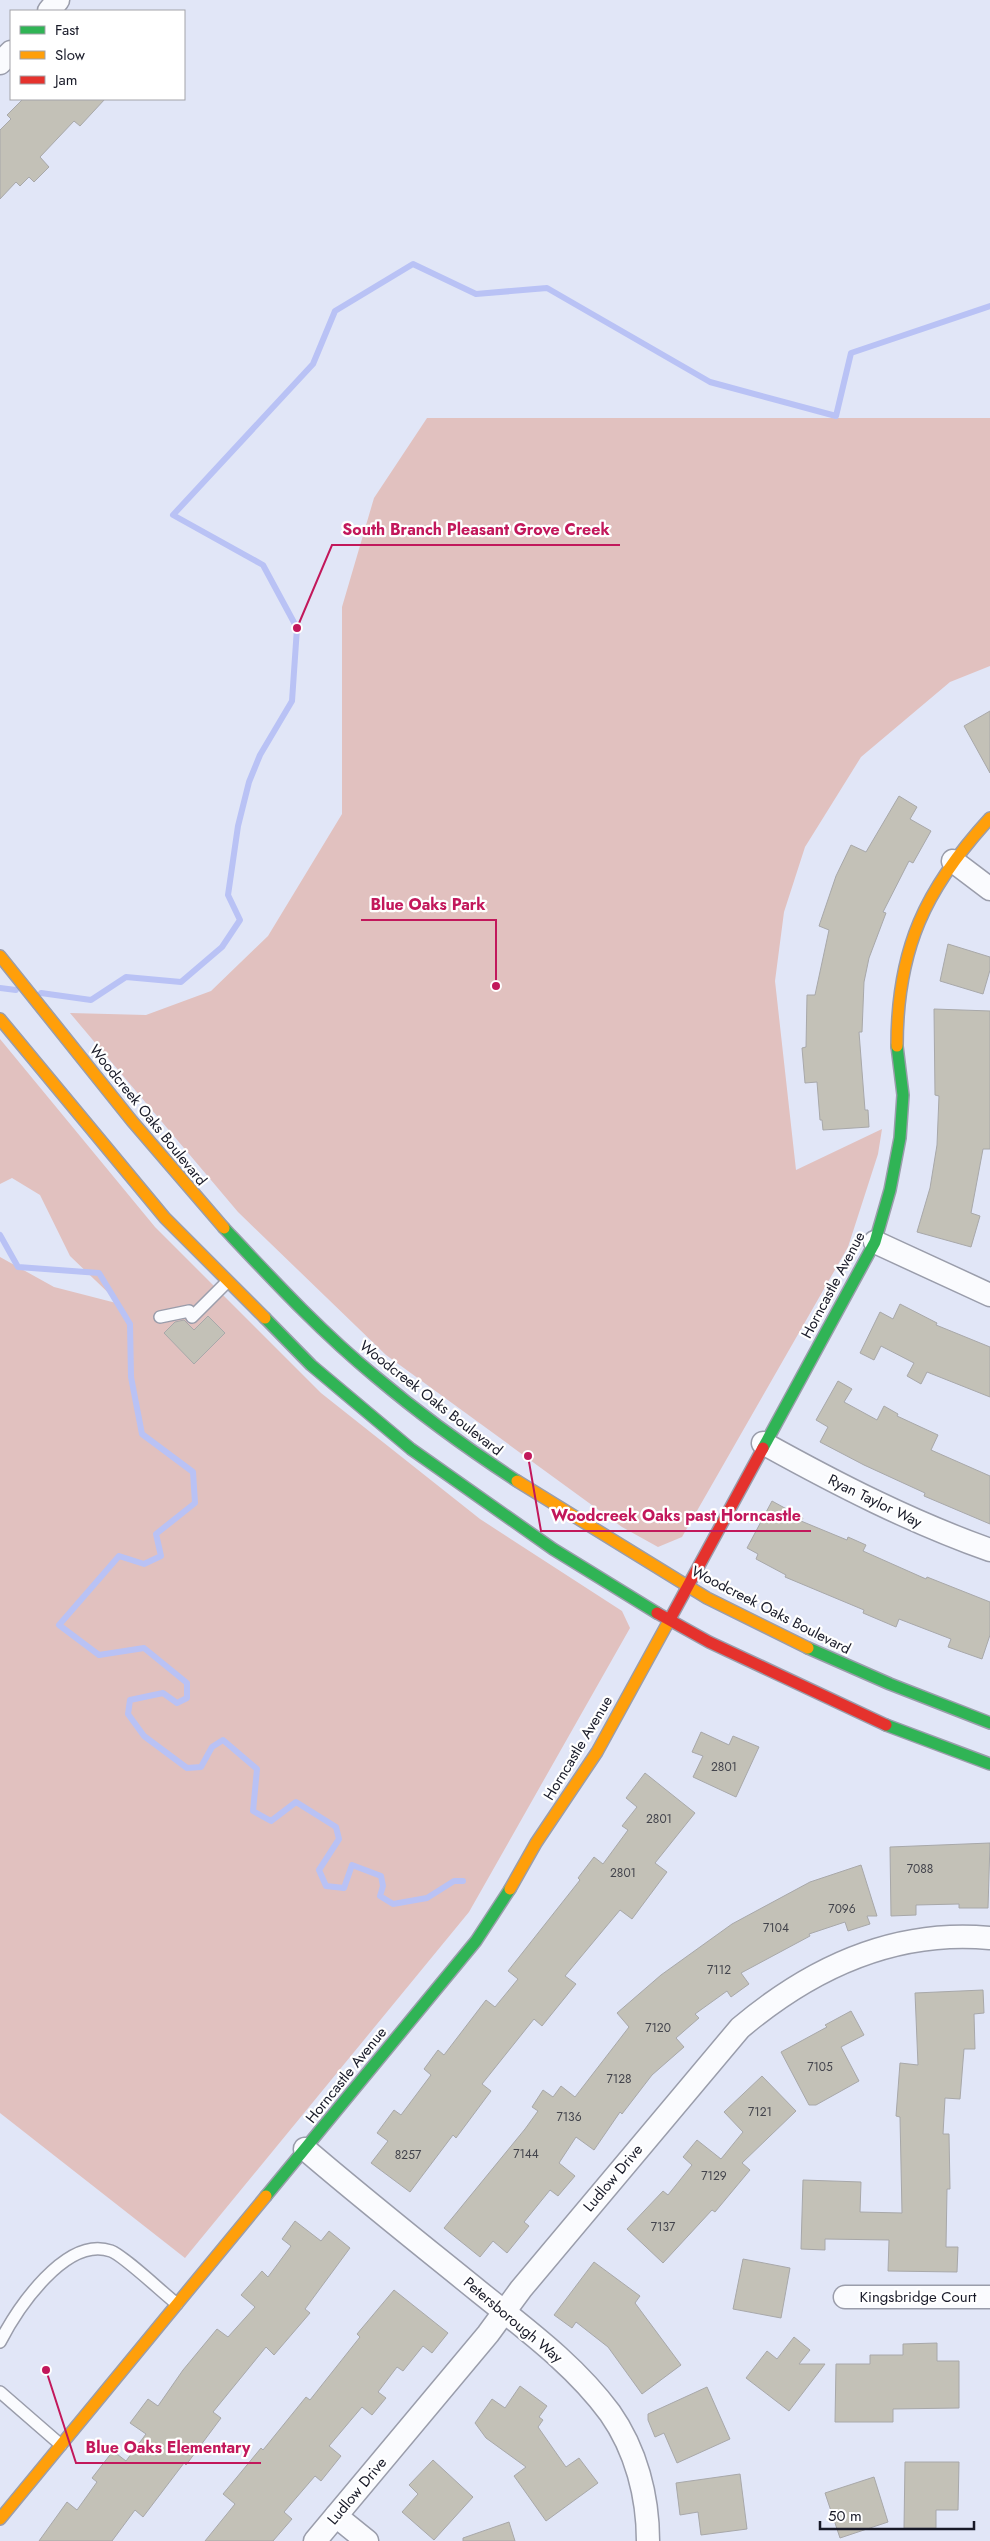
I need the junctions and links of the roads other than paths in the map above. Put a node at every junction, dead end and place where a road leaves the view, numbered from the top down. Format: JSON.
{"nodes":[{"id":1,"x":58,"y":0,"type":"edge"},
{"id":2,"x":50,"y":10,"type":"edge"},
{"id":3,"x":10,"y":53,"type":"edge"},
{"id":4,"x":0,"y":63,"type":"edge"},
{"id":5,"x":990,"y":818,"type":"edge"},
{"id":6,"x":953,"y":861,"type":"junction"},
{"id":7,"x":990,"y":889,"type":"edge"},
{"id":8,"x":0,"y":956,"type":"edge"},
{"id":9,"x":0,"y":1019,"type":"edge"},
{"id":10,"x":875,"y":1242,"type":"junction"},
{"id":11,"x":227,"y":1282,"type":"junction"},
{"id":12,"x":990,"y":1295,"type":"edge"},
{"id":13,"x":160,"y":1317,"type":"dead end"},
{"id":14,"x":764,"y":1444,"type":"junction"},
{"id":15,"x":990,"y":1550,"type":"edge"},
{"id":16,"x":687,"y":1585,"type":"junction"},
{"id":17,"x":668,"y":1619,"type":"junction"},
{"id":18,"x":990,"y":1723,"type":"edge"},
{"id":19,"x":990,"y":1764,"type":"edge"},
{"id":20,"x":990,"y":1938,"type":"edge"},
{"id":21,"x":304,"y":2149,"type":"junction"},
{"id":22,"x":845,"y":2297,"type":"dead end"},
{"id":23,"x":990,"y":2297,"type":"edge"},
{"id":24,"x":177,"y":2304,"type":"junction"},
{"id":25,"x":504,"y":2312,"type":"junction"},
{"id":26,"x":0,"y":2342,"type":"edge"},
{"id":27,"x":0,"y":2392,"type":"edge"},
{"id":28,"x":61,"y":2445,"type":"junction"},
{"id":29,"x":4,"y":2508,"type":"edge"},
{"id":30,"x":336,"y":2516,"type":"junction"},
{"id":31,"x":0,"y":2519,"type":"edge"},
{"id":32,"x":315,"y":2541,"type":"edge"},
{"id":33,"x":367,"y":2541,"type":"edge"},
{"id":34,"x":648,"y":2541,"type":"edge"}],
"edges":[{"from":1,"to":2,"type":"street"},
{"from":3,"to":4,"type":"street"},
{"from":5,"to":6,"type":"main road","name":"Horncastle Avenue"},
{"from":6,"to":7,"type":"street"},
{"from":6,"to":10,"type":"main road","name":"Horncastle Avenue"},
{"from":8,"to":16,"type":"main road","name":"Woodcreek Oaks Boulevard"},
{"from":9,"to":11,"type":"main road"},
{"from":10,"to":12,"type":"street"},
{"from":10,"to":14,"type":"main road","name":"Horncastle Avenue"},
{"from":11,"to":13,"type":"lane"},
{"from":11,"to":17,"type":"main road"},
{"from":14,"to":15,"type":"street","name":"Ryan Taylor Way"},
{"from":14,"to":16,"type":"main road","name":"Horncastle Avenue"},
{"from":16,"to":17,"type":"main road","name":"Horncastle Avenue"},
{"from":16,"to":18,"type":"main road","name":"Woodcreek Oaks Boulevard"},
{"from":17,"to":19,"type":"main road"},
{"from":17,"to":21,"type":"main road","name":"Horncastle Avenue"},
{"from":20,"to":25,"type":"street","name":"Ludlow Drive"},
{"from":21,"to":24,"type":"main road","name":"Horncastle Avenue"},
{"from":21,"to":25,"type":"street","name":"Petersborough Way"},
{"from":22,"to":23,"type":"street","name":"Kingsbridge Court"},
{"from":24,"to":26,"type":"lane"},
{"from":24,"to":28,"type":"main road","name":"Horncastle Avenue"},
{"from":25,"to":30,"type":"street","name":"Ludlow Drive"},
{"from":25,"to":34,"type":"street","name":"Petersborough Way"},
{"from":27,"to":28,"type":"lane"},
{"from":28,"to":29,"type":"main road","name":"Horncastle Avenue"},
{"from":29,"to":31,"type":"main road","name":"Horncastle Avenue"},
{"from":30,"to":32,"type":"street","name":"Ludlow Drive"},
{"from":30,"to":33,"type":"street"}]}
